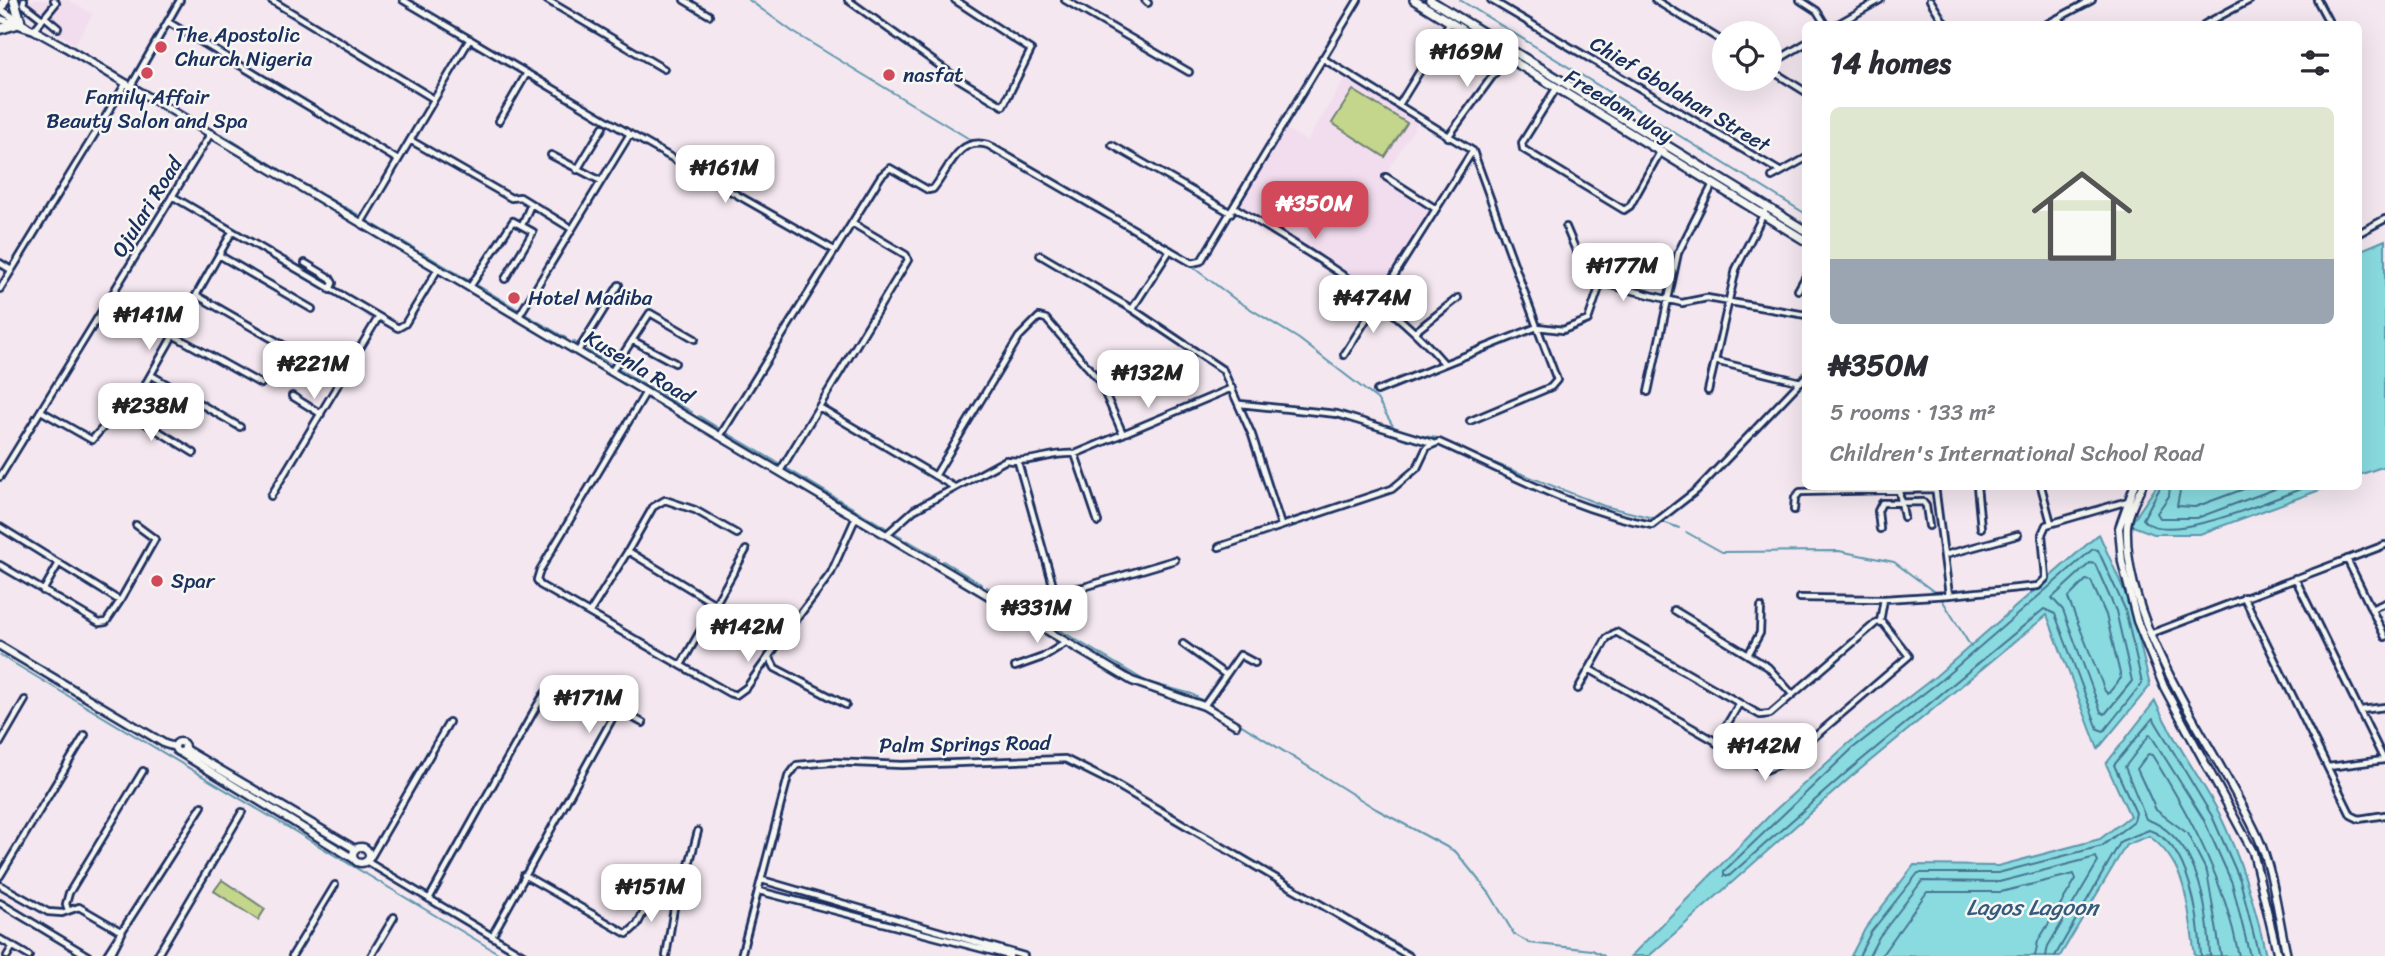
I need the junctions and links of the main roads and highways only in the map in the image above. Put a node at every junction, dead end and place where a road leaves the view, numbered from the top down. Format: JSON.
{"nodes":[{"id":1,"x":5,"y":0,"type":"edge"},
{"id":2,"x":14,"y":0,"type":"edge"},
{"id":3,"x":1414,"y":0,"type":"edge"},
{"id":4,"x":1430,"y":0,"type":"edge"},
{"id":5,"x":0,"y":9,"type":"edge"},
{"id":6,"x":0,"y":29,"type":"edge"},
{"id":7,"x":1559,"y":84,"type":"junction"},
{"id":8,"x":1765,"y":211,"type":"junction"},
{"id":9,"x":1802,"y":229,"type":"edge"},
{"id":10,"x":1802,"y":239,"type":"edge"}],
"edges":[{"from":1,"to":5,"type":"highway"},
{"from":2,"to":6,"type":"highway"},
{"from":3,"to":7,"type":"main road","name":"Freedom Way"},
{"from":4,"to":7,"type":"main road","name":"Freedom Way"},
{"from":7,"to":8,"type":"main road","name":"Freedom Way"},
{"from":7,"to":8,"type":"main road","name":"Freedom Way"},
{"from":8,"to":9,"type":"main road","name":"Freedom Way"},
{"from":8,"to":10,"type":"main road","name":"Freedom Way"}]}
